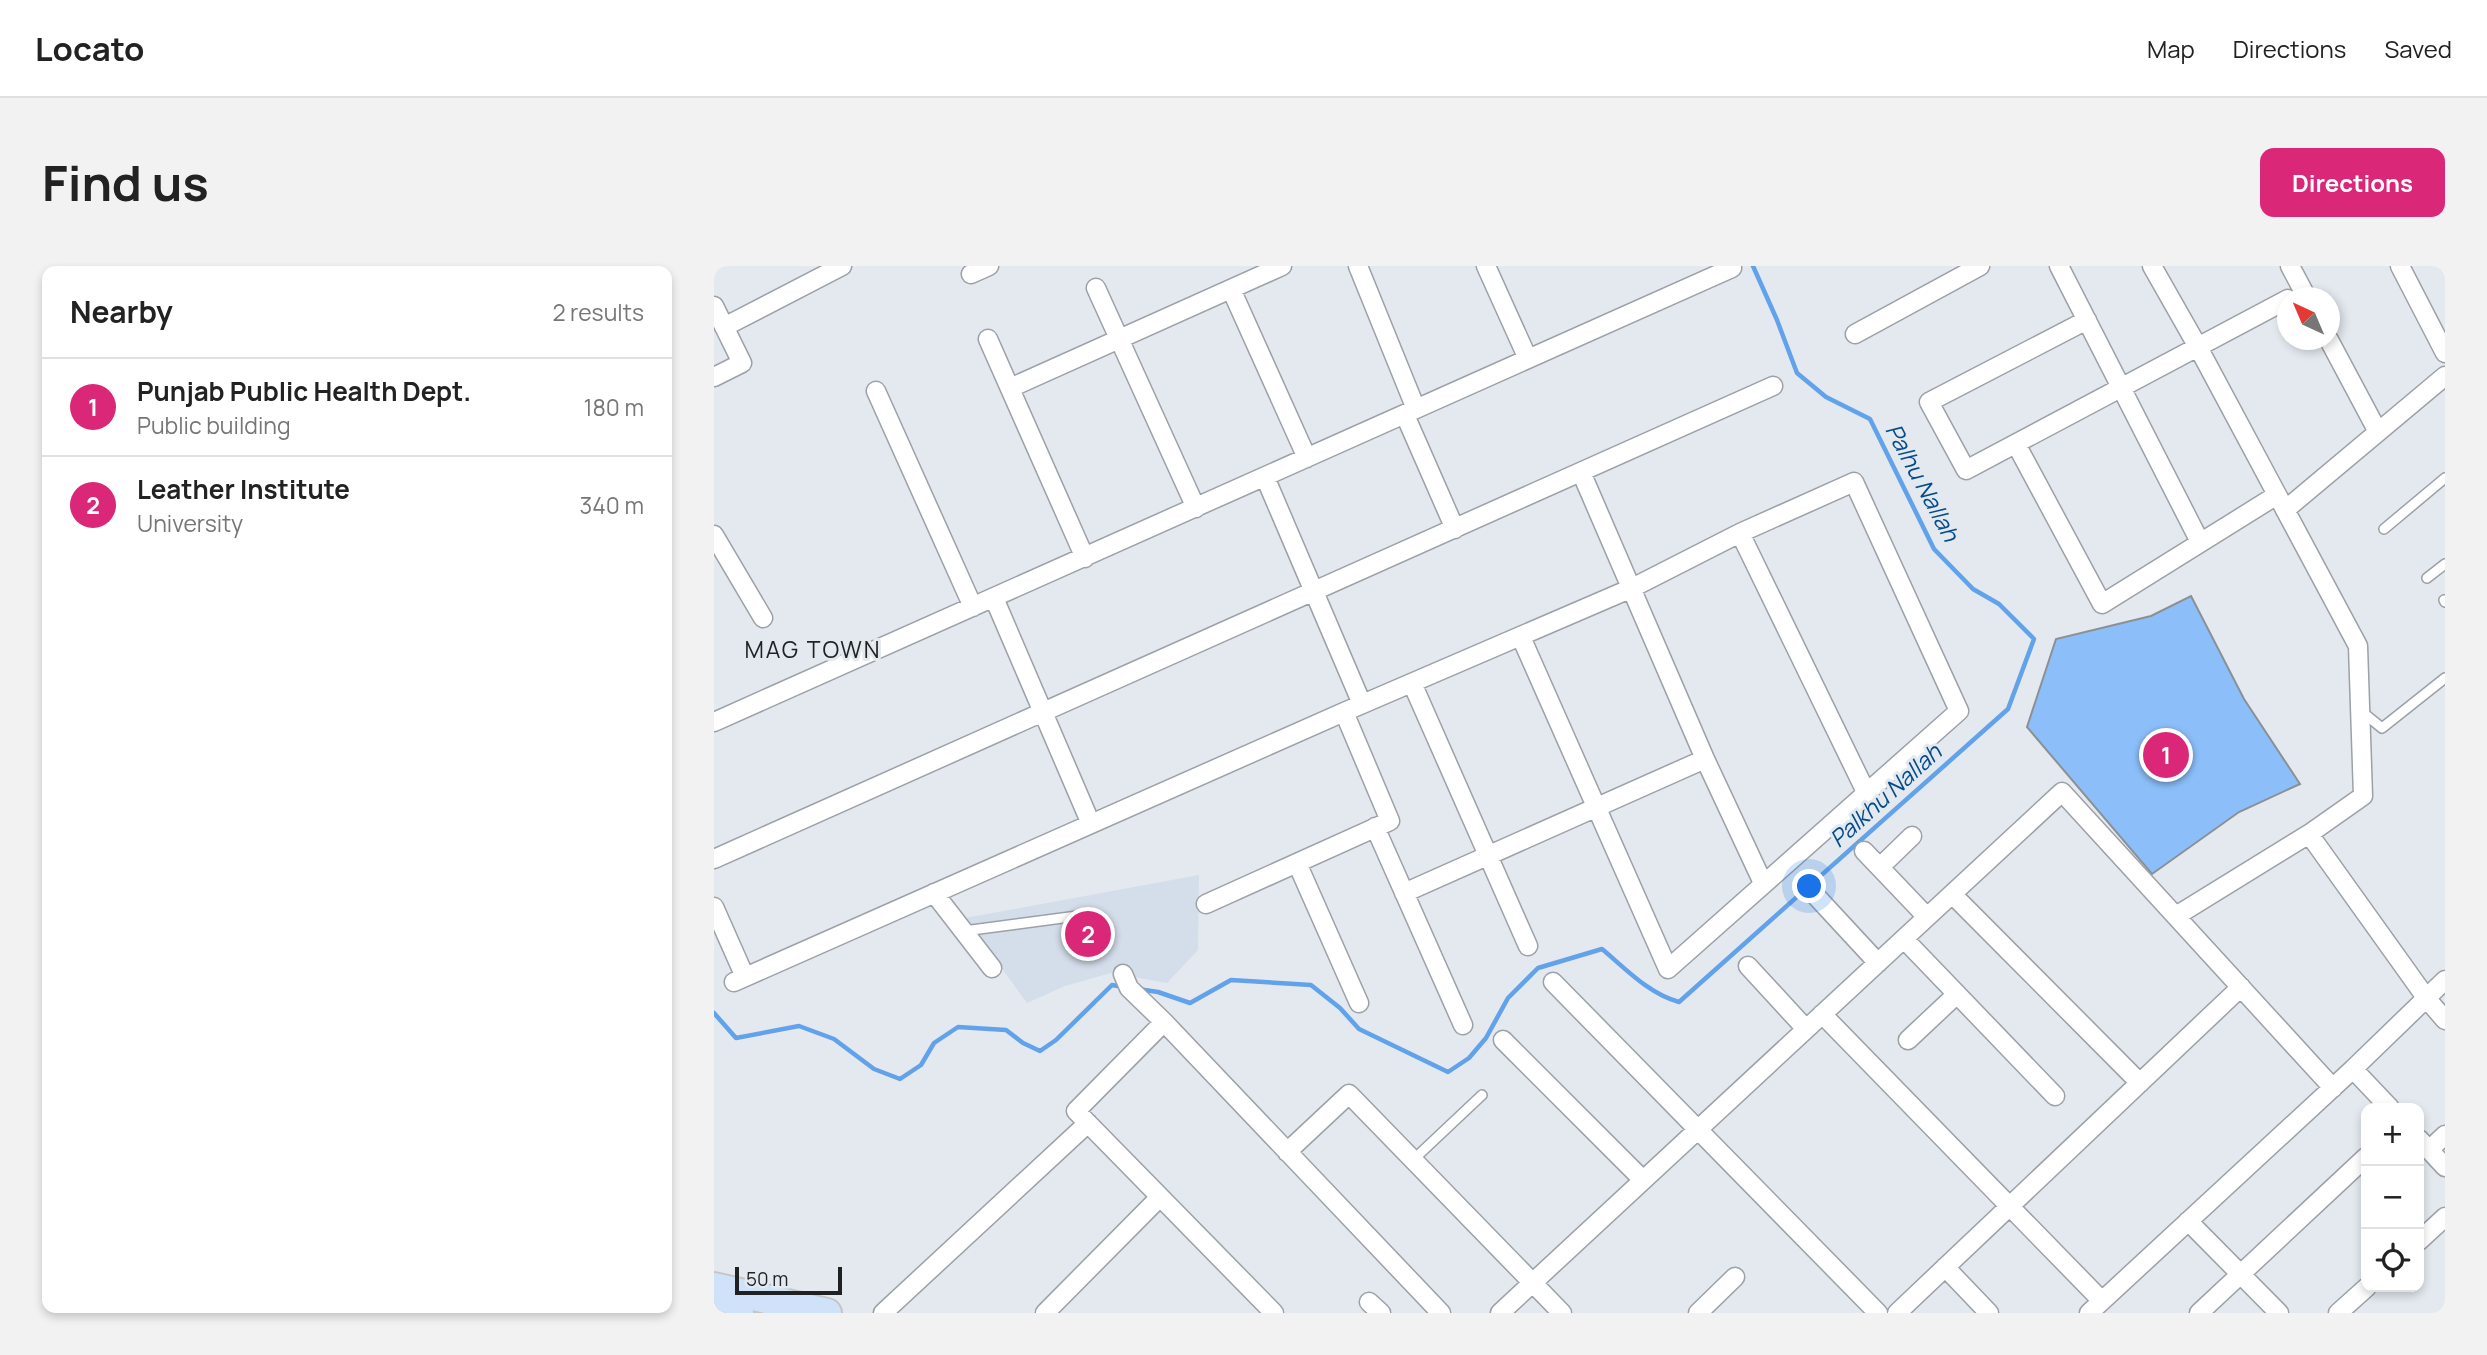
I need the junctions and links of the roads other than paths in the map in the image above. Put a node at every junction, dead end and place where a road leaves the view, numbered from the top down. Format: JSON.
{"nodes":[{"id":1,"x":989,"y":266,"type":"edge"},
{"id":2,"x":1282,"y":266,"type":"edge"},
{"id":3,"x":1358,"y":266,"type":"edge"},
{"id":4,"x":1486,"y":266,"type":"edge"},
{"id":5,"x":1980,"y":266,"type":"edge"},
{"id":6,"x":2059,"y":266,"type":"edge"},
{"id":7,"x":2152,"y":266,"type":"edge"},
{"id":8,"x":2290,"y":266,"type":"edge"},
{"id":9,"x":2400,"y":266,"type":"edge"},
{"id":10,"x":834,"y":268,"type":"edge"},
{"id":11,"x":1732,"y":268,"type":"dead end"},
{"id":12,"x":971,"y":274,"type":"dead end"},
{"id":13,"x":2295,"y":287,"type":"edge"},
{"id":14,"x":1096,"y":288,"type":"dead end"},
{"id":15,"x":1231,"y":289,"type":"junction"},
{"id":16,"x":714,"y":306,"type":"edge"},
{"id":17,"x":2277,"y":306,"type":"edge"},
{"id":18,"x":2087,"y":320,"type":"junction"},
{"id":19,"x":724,"y":327,"type":"junction"},
{"id":20,"x":1855,"y":334,"type":"dead end"},
{"id":21,"x":988,"y":339,"type":"dead end"},
{"id":22,"x":1119,"y":340,"type":"junction"},
{"id":23,"x":2198,"y":347,"type":"junction"},
{"id":24,"x":2334,"y":350,"type":"edge"},
{"id":25,"x":2445,"y":354,"type":"edge"},
{"id":26,"x":1528,"y":359,"type":"junction"},
{"id":27,"x":2445,"y":376,"type":"edge"},
{"id":28,"x":714,"y":377,"type":"edge"},
{"id":29,"x":1773,"y":386,"type":"dead end"},
{"id":30,"x":1010,"y":388,"type":"junction"},
{"id":31,"x":2122,"y":388,"type":"junction"},
{"id":32,"x":876,"y":391,"type":"dead end"},
{"id":33,"x":1410,"y":412,"type":"junction"},
{"id":34,"x":2378,"y":432,"type":"junction"},
{"id":35,"x":2016,"y":444,"type":"junction"},
{"id":36,"x":1307,"y":458,"type":"junction"},
{"id":37,"x":1581,"y":472,"type":"junction"},
{"id":38,"x":1265,"y":477,"type":"junction"},
{"id":39,"x":2445,"y":478,"type":"edge"},
{"id":40,"x":2281,"y":502,"type":"junction"},
{"id":41,"x":1196,"y":508,"type":"junction"},
{"id":42,"x":1455,"y":529,"type":"junction"},
{"id":43,"x":2384,"y":529,"type":"dead end"},
{"id":44,"x":1740,"y":533,"type":"junction"},
{"id":45,"x":714,"y":535,"type":"edge"},
{"id":46,"x":2200,"y":542,"type":"junction"},
{"id":47,"x":1085,"y":558,"type":"junction"},
{"id":48,"x":2445,"y":564,"type":"edge"},
{"id":49,"x":2427,"y":578,"type":"dead end"},
{"id":50,"x":1632,"y":588,"type":"junction"},
{"id":51,"x":1314,"y":592,"type":"junction"},
{"id":52,"x":993,"y":598,"type":"junction"},
{"id":53,"x":973,"y":607,"type":"junction"},
{"id":54,"x":763,"y":618,"type":"dead end"},
{"id":55,"x":1521,"y":637,"type":"junction"},
{"id":56,"x":2445,"y":678,"type":"edge"},
{"id":57,"x":1412,"y":683,"type":"junction"},
{"id":58,"x":1362,"y":704,"type":"junction"},
{"id":59,"x":2360,"y":710,"type":"junction"},
{"id":60,"x":1045,"y":712,"type":"junction"},
{"id":61,"x":1344,"y":712,"type":"junction"},
{"id":62,"x":714,"y":722,"type":"edge"},
{"id":63,"x":1704,"y":760,"type":"junction"},
{"id":64,"x":1866,"y":792,"type":"junction"},
{"id":65,"x":1596,"y":807,"type":"junction"},
{"id":66,"x":1091,"y":824,"type":"junction"},
{"id":67,"x":1375,"y":827,"type":"junction"},
{"id":68,"x":2309,"y":834,"type":"junction"},
{"id":69,"x":1912,"y":836,"type":"dead end"},
{"id":70,"x":1864,"y":851,"type":"dead end"},
{"id":71,"x":1489,"y":854,"type":"junction"},
{"id":72,"x":714,"y":859,"type":"edge"},
{"id":73,"x":1297,"y":863,"type":"junction"},
{"id":74,"x":1880,"y":867,"type":"junction"},
{"id":75,"x":1763,"y":883,"type":"junction"},
{"id":76,"x":934,"y":893,"type":"junction"},
{"id":77,"x":1404,"y":893,"type":"junction"},
{"id":78,"x":1952,"y":894,"type":"junction"},
{"id":79,"x":1815,"y":895,"type":"dead end"},
{"id":80,"x":1206,"y":904,"type":"dead end"},
{"id":81,"x":714,"y":907,"type":"edge"},
{"id":82,"x":1086,"y":915,"type":"dead end"},
{"id":83,"x":2176,"y":916,"type":"junction"},
{"id":84,"x":1927,"y":917,"type":"junction"},
{"id":85,"x":964,"y":931,"type":"junction"},
{"id":86,"x":1904,"y":939,"type":"junction"},
{"id":87,"x":1528,"y":946,"type":"dead end"},
{"id":88,"x":1878,"y":963,"type":"junction"},
{"id":89,"x":1748,"y":966,"type":"dead end"},
{"id":90,"x":992,"y":968,"type":"dead end"},
{"id":91,"x":1123,"y":974,"type":"dead end"},
{"id":92,"x":2445,"y":980,"type":"edge"},
{"id":93,"x":1553,"y":982,"type":"dead end"},
{"id":94,"x":2241,"y":987,"type":"junction"},
{"id":95,"x":1957,"y":994,"type":"junction"},
{"id":96,"x":2427,"y":999,"type":"junction"},
{"id":97,"x":1359,"y":1003,"type":"dead end"},
{"id":98,"x":1822,"y":1014,"type":"junction"},
{"id":99,"x":2445,"y":1020,"type":"edge"},
{"id":100,"x":1164,"y":1022,"type":"junction"},
{"id":101,"x":1463,"y":1025,"type":"dead end"},
{"id":102,"x":1806,"y":1029,"type":"junction"},
{"id":103,"x":1503,"y":1040,"type":"dead end"},
{"id":104,"x":1908,"y":1040,"type":"dead end"},
{"id":105,"x":2353,"y":1069,"type":"junction"},
{"id":106,"x":2140,"y":1083,"type":"junction"},
{"id":107,"x":2333,"y":1088,"type":"junction"},
{"id":108,"x":1482,"y":1095,"type":"dead end"},
{"id":109,"x":2055,"y":1096,"type":"dead end"},
{"id":110,"x":2385,"y":1103,"type":"edge"},
{"id":111,"x":1088,"y":1123,"type":"junction"},
{"id":112,"x":1697,"y":1130,"type":"junction"},
{"id":113,"x":2445,"y":1135,"type":"edge"},
{"id":114,"x":2424,"y":1144,"type":"edge"},
{"id":115,"x":1287,"y":1152,"type":"junction"},
{"id":116,"x":1413,"y":1160,"type":"junction"},
{"id":117,"x":2361,"y":1162,"type":"edge"},
{"id":118,"x":2445,"y":1167,"type":"edge"},
{"id":119,"x":1643,"y":1180,"type":"junction"},
{"id":120,"x":1160,"y":1197,"type":"junction"},
{"id":121,"x":2008,"y":1208,"type":"junction"},
{"id":122,"x":2445,"y":1217,"type":"edge"},
{"id":123,"x":2188,"y":1221,"type":"junction"},
{"id":124,"x":2424,"y":1236,"type":"edge"},
{"id":125,"x":1945,"y":1267,"type":"junction"},
{"id":126,"x":2240,"y":1274,"type":"junction"},
{"id":127,"x":1735,"y":1277,"type":"dead end"},
{"id":128,"x":1533,"y":1283,"type":"junction"},
{"id":129,"x":2361,"y":1292,"type":"edge"},
{"id":130,"x":721,"y":1306,"type":"edge"},
{"id":131,"x":2095,"y":1307,"type":"edge"},
{"id":132,"x":827,"y":1313,"type":"edge"},
{"id":133,"x":883,"y":1313,"type":"edge"},
{"id":134,"x":1045,"y":1313,"type":"edge"},
{"id":135,"x":1274,"y":1313,"type":"edge"},
{"id":136,"x":1441,"y":1313,"type":"edge"},
{"id":137,"x":1500,"y":1313,"type":"edge"},
{"id":138,"x":1562,"y":1313,"type":"edge"},
{"id":139,"x":1698,"y":1313,"type":"edge"},
{"id":140,"x":1878,"y":1313,"type":"edge"},
{"id":141,"x":1897,"y":1313,"type":"edge"},
{"id":142,"x":1989,"y":1313,"type":"edge"},
{"id":143,"x":2199,"y":1313,"type":"edge"},
{"id":144,"x":2278,"y":1313,"type":"edge"},
{"id":145,"x":2338,"y":1313,"type":"edge"}],
"edges":[{"from":1,"to":12,"type":"street"},
{"from":2,"to":15,"type":"street"},
{"from":3,"to":33,"type":"street"},
{"from":4,"to":26,"type":"street"},
{"from":5,"to":20,"type":"street"},
{"from":6,"to":18,"type":"street"},
{"from":7,"to":23,"type":"street"},
{"from":8,"to":13,"type":"street"},
{"from":9,"to":25,"type":"street"},
{"from":10,"to":19,"type":"street"},
{"from":11,"to":26,"type":"street"},
{"from":14,"to":22,"type":"street"},
{"from":15,"to":22,"type":"street"},
{"from":15,"to":36,"type":"street"},
{"from":16,"to":19,"type":"street"},
{"from":17,"to":23,"type":"street"},
{"from":18,"to":31,"type":"street"},
{"from":18,"to":35,"type":"street"},
{"from":19,"to":28,"type":"street"},
{"from":21,"to":30,"type":"street"},
{"from":22,"to":30,"type":"street"},
{"from":22,"to":41,"type":"street"},
{"from":23,"to":31,"type":"street"},
{"from":23,"to":40,"type":"street"},
{"from":24,"to":34,"type":"street"},
{"from":26,"to":33,"type":"street"},
{"from":27,"to":34,"type":"street"},
{"from":29,"to":37,"type":"street"},
{"from":30,"to":47,"type":"street"},
{"from":31,"to":35,"type":"street"},
{"from":31,"to":46,"type":"street"},
{"from":32,"to":53,"type":"street"},
{"from":33,"to":36,"type":"street"},
{"from":33,"to":42,"type":"street"},
{"from":34,"to":40,"type":"street"},
{"from":35,"to":46,"type":"street"},
{"from":36,"to":38,"type":"street"},
{"from":37,"to":42,"type":"street"},
{"from":37,"to":50,"type":"street"},
{"from":38,"to":41,"type":"street"},
{"from":38,"to":51,"type":"street"},
{"from":39,"to":43,"type":"lane"},
{"from":40,"to":46,"type":"street"},
{"from":40,"to":59,"type":"street"},
{"from":41,"to":47,"type":"street"},
{"from":42,"to":51,"type":"street"},
{"from":44,"to":50,"type":"street"},
{"from":44,"to":64,"type":"street"},
{"from":44,"to":64,"type":"street"},
{"from":45,"to":54,"type":"street"},
{"from":47,"to":52,"type":"street"},
{"from":48,"to":49,"type":"lane"},
{"from":50,"to":55,"type":"street"},
{"from":50,"to":63,"type":"street"},
{"from":51,"to":58,"type":"street"},
{"from":51,"to":60,"type":"street"},
{"from":52,"to":53,"type":"street"},
{"from":52,"to":60,"type":"street"},
{"from":53,"to":62,"type":"street"},
{"from":55,"to":57,"type":"street"},
{"from":55,"to":65,"type":"street"},
{"from":56,"to":59,"type":"lane"},
{"from":57,"to":58,"type":"street"},
{"from":57,"to":71,"type":"street"},
{"from":58,"to":61,"type":"street"},
{"from":59,"to":68,"type":"street"},
{"from":60,"to":66,"type":"street"},
{"from":60,"to":72,"type":"street"},
{"from":61,"to":66,"type":"street"},
{"from":61,"to":67,"type":"street"},
{"from":63,"to":65,"type":"street"},
{"from":63,"to":75,"type":"street"},
{"from":64,"to":75,"type":"street"},
{"from":65,"to":71,"type":"street"},
{"from":65,"to":75,"type":"street"},
{"from":66,"to":76,"type":"street"},
{"from":67,"to":73,"type":"street"},
{"from":67,"to":77,"type":"street"},
{"from":68,"to":83,"type":"street"},
{"from":68,"to":96,"type":"street"},
{"from":69,"to":74,"type":"street"},
{"from":70,"to":74,"type":"street"},
{"from":71,"to":77,"type":"street"},
{"from":71,"to":87,"type":"street"},
{"from":73,"to":80,"type":"street"},
{"from":73,"to":97,"type":"street"},
{"from":74,"to":84,"type":"street"},
{"from":76,"to":81,"type":"street"},
{"from":76,"to":85,"type":"street"},
{"from":77,"to":101,"type":"street"},
{"from":78,"to":83,"type":"street"},
{"from":78,"to":84,"type":"street"},
{"from":78,"to":106,"type":"street"},
{"from":79,"to":88,"type":"street"},
{"from":82,"to":85,"type":"lane"},
{"from":83,"to":94,"type":"street"},
{"from":84,"to":86,"type":"street"},
{"from":85,"to":90,"type":"street"},
{"from":86,"to":88,"type":"street"},
{"from":86,"to":95,"type":"street"},
{"from":88,"to":98,"type":"street"},
{"from":89,"to":102,"type":"street"},
{"from":91,"to":100,"type":"street"},
{"from":92,"to":96,"type":"street"},
{"from":93,"to":112,"type":"street"},
{"from":94,"to":106,"type":"street"},
{"from":94,"to":107,"type":"street"},
{"from":95,"to":104,"type":"street"},
{"from":95,"to":109,"type":"street"},
{"from":96,"to":99,"type":"street"},
{"from":96,"to":105,"type":"street"},
{"from":98,"to":102,"type":"street"},
{"from":98,"to":121,"type":"street"},
{"from":100,"to":111,"type":"street"},
{"from":100,"to":115,"type":"street"},
{"from":102,"to":112,"type":"street"},
{"from":103,"to":119,"type":"street"},
{"from":105,"to":107,"type":"street"},
{"from":105,"to":110,"type":"street"},
{"from":106,"to":121,"type":"street"},
{"from":107,"to":123,"type":"street"},
{"from":108,"to":116,"type":"lane"},
{"from":111,"to":120,"type":"street"},
{"from":111,"to":133,"type":"street"},
{"from":112,"to":119,"type":"street"},
{"from":112,"to":140,"type":"street"},
{"from":113,"to":114,"type":"street"},
{"from":114,"to":118,"type":"street"},
{"from":115,"to":116,"type":"street"},
{"from":115,"to":136,"type":"street"},
{"from":116,"to":128,"type":"street"},
{"from":117,"to":126,"type":"street"},
{"from":119,"to":128,"type":"street"},
{"from":120,"to":134,"type":"street"},
{"from":120,"to":135,"type":"street"},
{"from":121,"to":125,"type":"street"},
{"from":121,"to":131,"type":"street"},
{"from":122,"to":124,"type":"street"},
{"from":123,"to":126,"type":"street"},
{"from":123,"to":131,"type":"street"},
{"from":125,"to":141,"type":"street"},
{"from":125,"to":142,"type":"street"},
{"from":126,"to":143,"type":"street"},
{"from":126,"to":144,"type":"street"},
{"from":127,"to":139,"type":"street"},
{"from":128,"to":137,"type":"street"},
{"from":128,"to":138,"type":"street"},
{"from":129,"to":145,"type":"street"},
{"from":130,"to":132,"type":"main road"}]}
